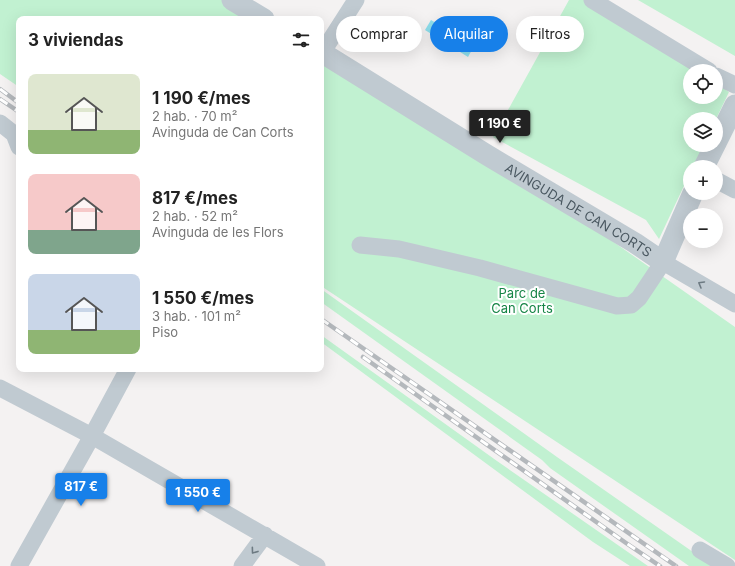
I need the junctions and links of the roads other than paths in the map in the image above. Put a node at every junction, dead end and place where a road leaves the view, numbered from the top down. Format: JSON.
{"nodes":[{"id":1,"x":232,"y":0,"type":"edge"},
{"id":2,"x":356,"y":0,"type":"edge"},
{"id":3,"x":592,"y":0,"type":"edge"},
{"id":4,"x":259,"y":16,"type":"edge"},
{"id":5,"x":324,"y":50,"type":"edge"},
{"id":6,"x":324,"y":54,"type":"edge"},
{"id":7,"x":697,"y":64,"type":"edge"},
{"id":8,"x":723,"y":79,"type":"edge"},
{"id":9,"x":735,"y":85,"type":"edge"},
{"id":10,"x":735,"y":105,"type":"edge"},
{"id":11,"x":0,"y":123,"type":"edge"},
{"id":12,"x":723,"y":130,"type":"edge"},
{"id":13,"x":16,"y":139,"type":"edge"},
{"id":14,"x":723,"y":184,"type":"edge"},
{"id":15,"x":735,"y":190,"type":"edge"},
{"id":16,"x":690,"y":200,"type":"edge"},
{"id":17,"x":360,"y":245,"type":"dead end"},
{"id":18,"x":663,"y":262,"type":"junction"},
{"id":19,"x":735,"y":304,"type":"edge"},
{"id":20,"x":126,"y":372,"type":"edge"},
{"id":21,"x":0,"y":388,"type":"edge"},
{"id":22,"x":92,"y":436,"type":"junction"},
{"id":23,"x":265,"y":535,"type":"junction"},
{"id":24,"x":700,"y":550,"type":"dead end"},
{"id":25,"x":19,"y":566,"type":"edge"},
{"id":26,"x":32,"y":566,"type":"edge"},
{"id":27,"x":242,"y":566,"type":"edge"},
{"id":28,"x":317,"y":566,"type":"edge"},
{"id":29,"x":727,"y":566,"type":"edge"}],
"edges":[{"from":1,"to":4,"type":"street"},
{"from":2,"to":5,"type":"street"},
{"from":3,"to":7,"type":"street"},
{"from":6,"to":18,"type":"street","name":"AVINGUDA DE CAN CORTS"},
{"from":8,"to":9,"type":"street"},
{"from":10,"to":12,"type":"street"},
{"from":11,"to":13,"type":"street"},
{"from":14,"to":15,"type":"street"},
{"from":16,"to":18,"type":"street"},
{"from":17,"to":18,"type":"street"},
{"from":19,"to":18,"type":"street","name":"AVINGUDA DE CAN CORTS","one_way":true},
{"from":20,"to":22,"type":"street"},
{"from":21,"to":22,"type":"street"},
{"from":22,"to":23,"type":"street"},
{"from":22,"to":25,"type":"street"},
{"from":22,"to":26,"type":"street"},
{"from":23,"to":27,"type":"street","one_way":true},
{"from":23,"to":28,"type":"street"},
{"from":24,"to":29,"type":"street"}]}
